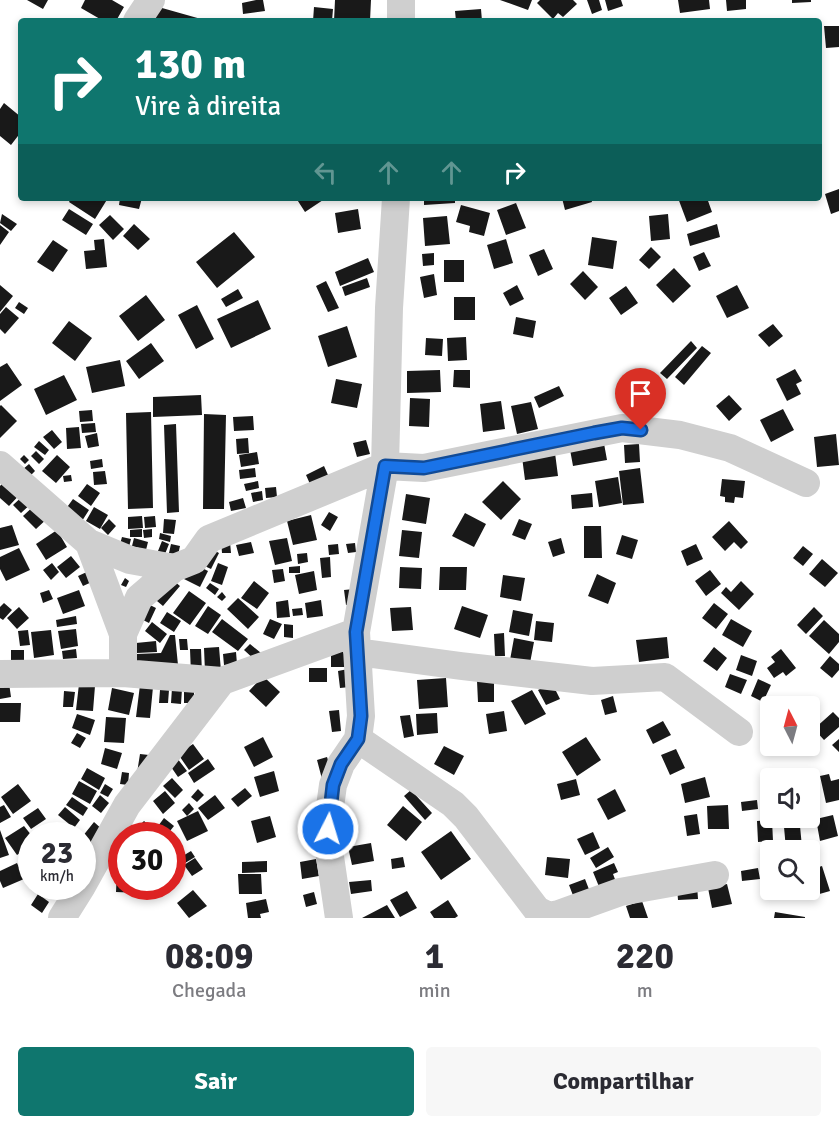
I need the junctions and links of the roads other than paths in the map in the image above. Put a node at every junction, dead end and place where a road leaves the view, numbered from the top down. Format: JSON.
{"nodes":[{"id":1,"x":151,"y":0,"type":"edge"},
{"id":2,"x":402,"y":0,"type":"edge"},
{"id":3,"x":139,"y":18,"type":"edge"},
{"id":4,"x":401,"y":18,"type":"edge"},
{"id":5,"x":396,"y":201,"type":"edge"},
{"id":6,"x":0,"y":465,"type":"edge"},
{"id":7,"x":385,"y":466,"type":"junction"},
{"id":8,"x":806,"y":483,"type":"dead end"},
{"id":9,"x":89,"y":543,"type":"junction"},
{"id":10,"x":174,"y":568,"type":"junction"},
{"id":11,"x":123,"y":634,"type":"junction"},
{"id":12,"x":356,"y":642,"type":"junction"},
{"id":13,"x":123,"y":673,"type":"junction"},
{"id":14,"x":0,"y":674,"type":"edge"},
{"id":15,"x":222,"y":681,"type":"junction"},
{"id":16,"x":739,"y":732,"type":"dead end"},
{"id":17,"x":358,"y":739,"type":"junction"},
{"id":18,"x":96,"y":861,"type":"edge"},
{"id":19,"x":715,"y":875,"type":"dead end"},
{"id":20,"x":73,"y":900,"type":"edge"},
{"id":21,"x":62,"y":918,"type":"edge"},
{"id":22,"x":339,"y":918,"type":"edge"}],
"edges":[{"from":1,"to":3,"type":"street"},
{"from":2,"to":4,"type":"street"},
{"from":5,"to":7,"type":"street"},
{"from":6,"to":9,"type":"street"},
{"from":7,"to":8,"type":"street"},
{"from":7,"to":10,"type":"street"},
{"from":7,"to":12,"type":"street"},
{"from":9,"to":10,"type":"street"},
{"from":9,"to":11,"type":"street"},
{"from":10,"to":11,"type":"street"},
{"from":11,"to":13,"type":"street"},
{"from":12,"to":15,"type":"street"},
{"from":12,"to":16,"type":"street"},
{"from":12,"to":17,"type":"street"},
{"from":13,"to":14,"type":"street"},
{"from":13,"to":15,"type":"street"},
{"from":15,"to":18,"type":"street"},
{"from":17,"to":19,"type":"street"},
{"from":17,"to":22,"type":"street"},
{"from":20,"to":21,"type":"street"}]}
